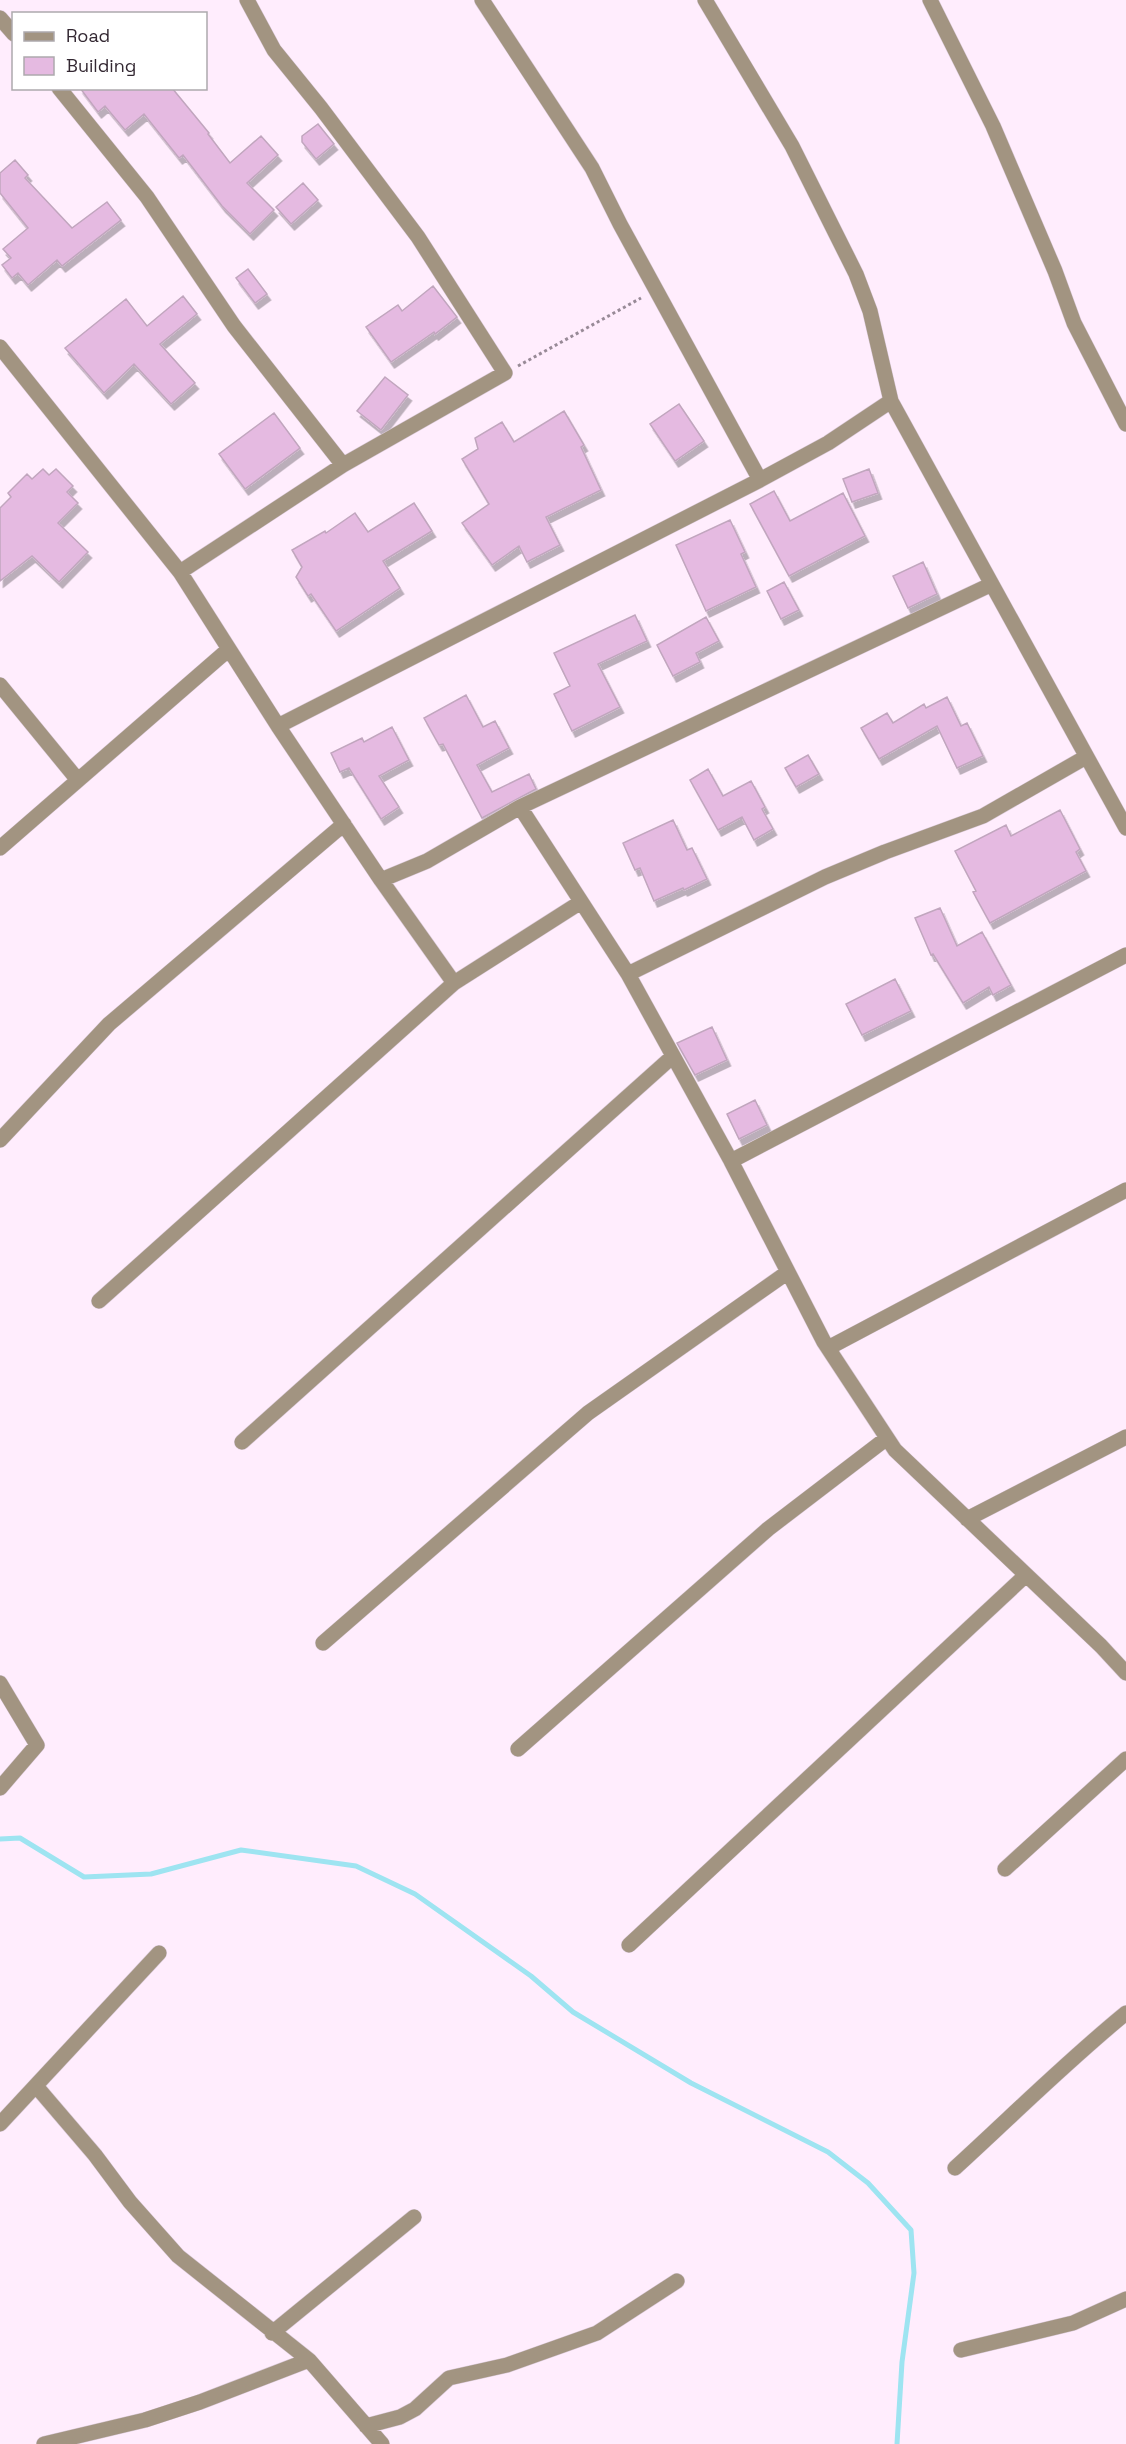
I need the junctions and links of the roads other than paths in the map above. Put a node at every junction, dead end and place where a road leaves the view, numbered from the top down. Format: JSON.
{"nodes":[{"id":1,"x":248,"y":0,"type":"edge"},
{"id":2,"x":482,"y":0,"type":"edge"},
{"id":3,"x":705,"y":0,"type":"edge"},
{"id":4,"x":930,"y":0,"type":"edge"},
{"id":5,"x":0,"y":18,"type":"edge"},
{"id":6,"x":12,"y":32,"type":"edge"},
{"id":7,"x":61,"y":90,"type":"edge"},
{"id":8,"x":0,"y":347,"type":"edge"},
{"id":9,"x":891,"y":401,"type":"junction"},
{"id":10,"x":1126,"y":424,"type":"edge"},
{"id":11,"x":343,"y":465,"type":"junction"},
{"id":12,"x":760,"y":480,"type":"junction"},
{"id":13,"x":180,"y":572,"type":"junction"},
{"id":14,"x":990,"y":585,"type":"junction"},
{"id":15,"x":229,"y":649,"type":"junction"},
{"id":16,"x":0,"y":685,"type":"edge"},
{"id":17,"x":278,"y":726,"type":"junction"},
{"id":18,"x":1086,"y":757,"type":"junction"},
{"id":19,"x":77,"y":779,"type":"junction"},
{"id":20,"x":520,"y":807,"type":"junction"},
{"id":21,"x":344,"y":824,"type":"junction"},
{"id":22,"x":1126,"y":828,"type":"edge"},
{"id":23,"x":0,"y":848,"type":"edge"},
{"id":24,"x":381,"y":880,"type":"junction"},
{"id":25,"x":581,"y":902,"type":"junction"},
{"id":26,"x":1126,"y":955,"type":"edge"},
{"id":27,"x":628,"y":974,"type":"junction"},
{"id":28,"x":454,"y":982,"type":"junction"},
{"id":29,"x":672,"y":1057,"type":"junction"},
{"id":30,"x":0,"y":1140,"type":"edge"},
{"id":31,"x":731,"y":1161,"type":"junction"},
{"id":32,"x":1126,"y":1190,"type":"edge"},
{"id":33,"x":788,"y":1272,"type":"junction"},
{"id":34,"x":99,"y":1301,"type":"dead end"},
{"id":35,"x":824,"y":1342,"type":"junction"},
{"id":36,"x":1126,"y":1437,"type":"edge"},
{"id":37,"x":887,"y":1438,"type":"junction"},
{"id":38,"x":242,"y":1442,"type":"dead end"},
{"id":39,"x":967,"y":1519,"type":"junction"},
{"id":40,"x":1026,"y":1575,"type":"junction"},
{"id":41,"x":322,"y":1643,"type":"dead end"},
{"id":42,"x":1126,"y":1673,"type":"edge"},
{"id":43,"x":0,"y":1683,"type":"edge"},
{"id":44,"x":518,"y":1749,"type":"dead end"},
{"id":45,"x":1126,"y":1759,"type":"edge"},
{"id":46,"x":0,"y":1788,"type":"edge"},
{"id":47,"x":1005,"y":1869,"type":"dead end"},
{"id":48,"x":629,"y":1945,"type":"dead end"},
{"id":49,"x":159,"y":1953,"type":"dead end"},
{"id":50,"x":1126,"y":2013,"type":"edge"},
{"id":51,"x":36,"y":2086,"type":"junction"},
{"id":52,"x":0,"y":2124,"type":"edge"},
{"id":53,"x":955,"y":2168,"type":"dead end"},
{"id":54,"x":414,"y":2217,"type":"dead end"},
{"id":55,"x":677,"y":2281,"type":"dead end"},
{"id":56,"x":1126,"y":2299,"type":"edge"},
{"id":57,"x":272,"y":2333,"type":"junction"},
{"id":58,"x":961,"y":2350,"type":"dead end"},
{"id":59,"x":309,"y":2360,"type":"junction"},
{"id":60,"x":366,"y":2426,"type":"junction"},
{"id":61,"x":44,"y":2444,"type":"edge"},
{"id":62,"x":382,"y":2444,"type":"edge"}],
"edges":[{"from":1,"to":11,"type":"street"},
{"from":2,"to":12,"type":"street"},
{"from":3,"to":9,"type":"street"},
{"from":4,"to":10,"type":"street"},
{"from":5,"to":6,"type":"street"},
{"from":7,"to":11,"type":"street"},
{"from":8,"to":13,"type":"street"},
{"from":9,"to":12,"type":"street"},
{"from":9,"to":14,"type":"street"},
{"from":11,"to":13,"type":"street"},
{"from":12,"to":17,"type":"street"},
{"from":13,"to":15,"type":"street"},
{"from":14,"to":18,"type":"street"},
{"from":14,"to":20,"type":"street"},
{"from":15,"to":17,"type":"street"},
{"from":15,"to":19,"type":"street"},
{"from":16,"to":19,"type":"street"},
{"from":17,"to":21,"type":"street"},
{"from":18,"to":22,"type":"street"},
{"from":18,"to":27,"type":"street"},
{"from":19,"to":23,"type":"street"},
{"from":20,"to":24,"type":"street"},
{"from":20,"to":25,"type":"street"},
{"from":21,"to":24,"type":"street"},
{"from":21,"to":30,"type":"street"},
{"from":24,"to":28,"type":"street"},
{"from":25,"to":27,"type":"street"},
{"from":25,"to":28,"type":"street"},
{"from":26,"to":31,"type":"street"},
{"from":27,"to":29,"type":"street"},
{"from":28,"to":34,"type":"street"},
{"from":29,"to":31,"type":"street"},
{"from":29,"to":38,"type":"street"},
{"from":31,"to":33,"type":"street"},
{"from":32,"to":35,"type":"street"},
{"from":33,"to":35,"type":"street"},
{"from":33,"to":41,"type":"street"},
{"from":35,"to":37,"type":"street"},
{"from":36,"to":39,"type":"street"},
{"from":37,"to":39,"type":"street"},
{"from":37,"to":44,"type":"street"},
{"from":39,"to":40,"type":"street"},
{"from":40,"to":42,"type":"street"},
{"from":40,"to":48,"type":"street"},
{"from":43,"to":46,"type":"street"},
{"from":45,"to":47,"type":"street"},
{"from":49,"to":51,"type":"street"},
{"from":50,"to":53,"type":"street"},
{"from":51,"to":52,"type":"street"},
{"from":51,"to":57,"type":"street"},
{"from":54,"to":57,"type":"street"},
{"from":55,"to":60,"type":"street"},
{"from":56,"to":58,"type":"street"},
{"from":57,"to":59,"type":"street"},
{"from":59,"to":60,"type":"street"},
{"from":59,"to":61,"type":"street"},
{"from":60,"to":62,"type":"street"}]}
